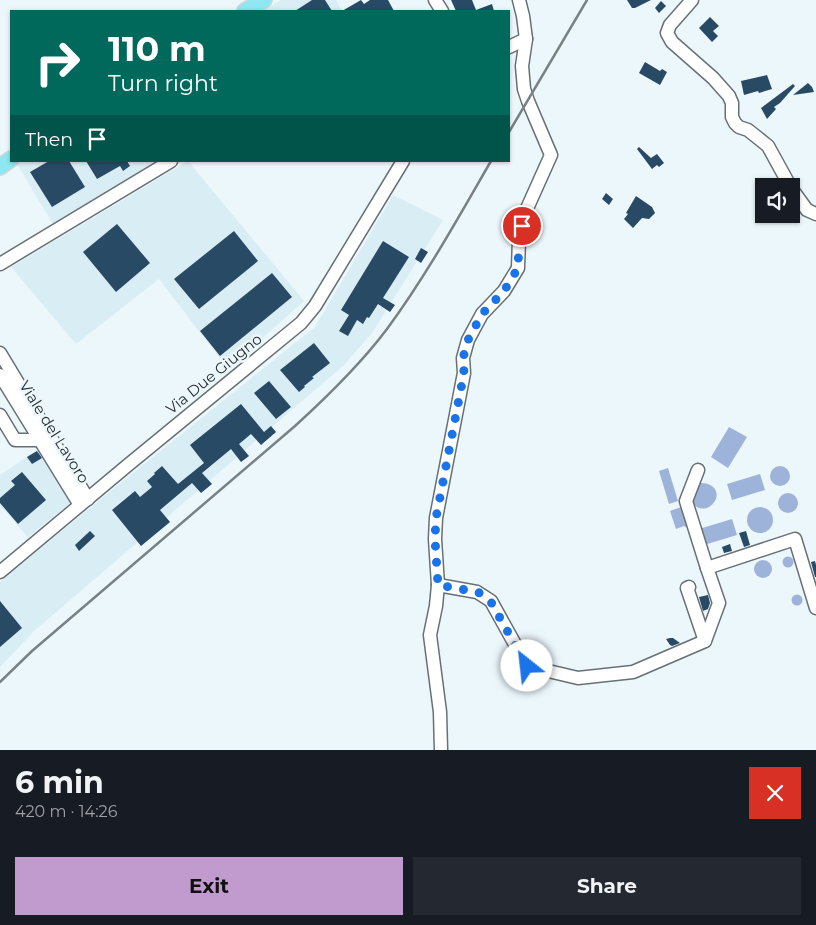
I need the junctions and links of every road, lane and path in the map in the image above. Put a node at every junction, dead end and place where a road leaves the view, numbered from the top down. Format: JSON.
{"nodes":[{"id":1,"x":264,"y":0,"type":"edge"},
{"id":2,"x":519,"y":0,"type":"edge"},
{"id":3,"x":692,"y":0,"type":"edge"},
{"id":4,"x":247,"y":10,"type":"edge"},
{"id":5,"x":526,"y":39,"type":"junction"},
{"id":6,"x":510,"y":47,"type":"edge"},
{"id":7,"x":169,"y":162,"type":"edge"},
{"id":8,"x":402,"y":162,"type":"edge"},
{"id":9,"x":786,"y":178,"type":"edge"},
{"id":10,"x":800,"y":200,"type":"edge"},
{"id":11,"x":816,"y":214,"type":"edge"},
{"id":12,"x":0,"y":264,"type":"edge"},
{"id":13,"x":0,"y":353,"type":"edge"},
{"id":14,"x":0,"y":375,"type":"edge"},
{"id":15,"x":0,"y":415,"type":"edge"},
{"id":16,"x":40,"y":440,"type":"junction"},
{"id":17,"x":698,"y":470,"type":"dead end"},
{"id":18,"x":84,"y":502,"type":"junction"},
{"id":19,"x":707,"y":568,"type":"junction"},
{"id":20,"x":0,"y":572,"type":"edge"},
{"id":21,"x":438,"y":585,"type":"junction"},
{"id":22,"x":689,"y":587,"type":"dead end"},
{"id":23,"x":816,"y":608,"type":"edge"},
{"id":24,"x":704,"y":641,"type":"junction"},
{"id":25,"x":441,"y":750,"type":"edge"}],
"edges":[{"from":1,"to":4,"type":"main road"},
{"from":2,"to":5,"type":"street"},
{"from":3,"to":9,"type":"street"},
{"from":5,"to":6,"type":"street"},
{"from":5,"to":21,"type":"street"},
{"from":7,"to":12,"type":"street"},
{"from":8,"to":18,"type":"street","name":"Via Due Giugno"},
{"from":10,"to":11,"type":"street"},
{"from":13,"to":18,"type":"street"},
{"from":14,"to":16,"type":"street","name":"Viale del Lavoro"},
{"from":15,"to":16,"type":"street"},
{"from":16,"to":18,"type":"street","name":"Viale del Lavoro"},
{"from":17,"to":19,"type":"street"},
{"from":18,"to":20,"type":"street","name":"Via Due Giugno"},
{"from":19,"to":23,"type":"street"},
{"from":19,"to":24,"type":"street"},
{"from":21,"to":24,"type":"street"},
{"from":21,"to":25,"type":"street"},
{"from":22,"to":24,"type":"street"}]}
